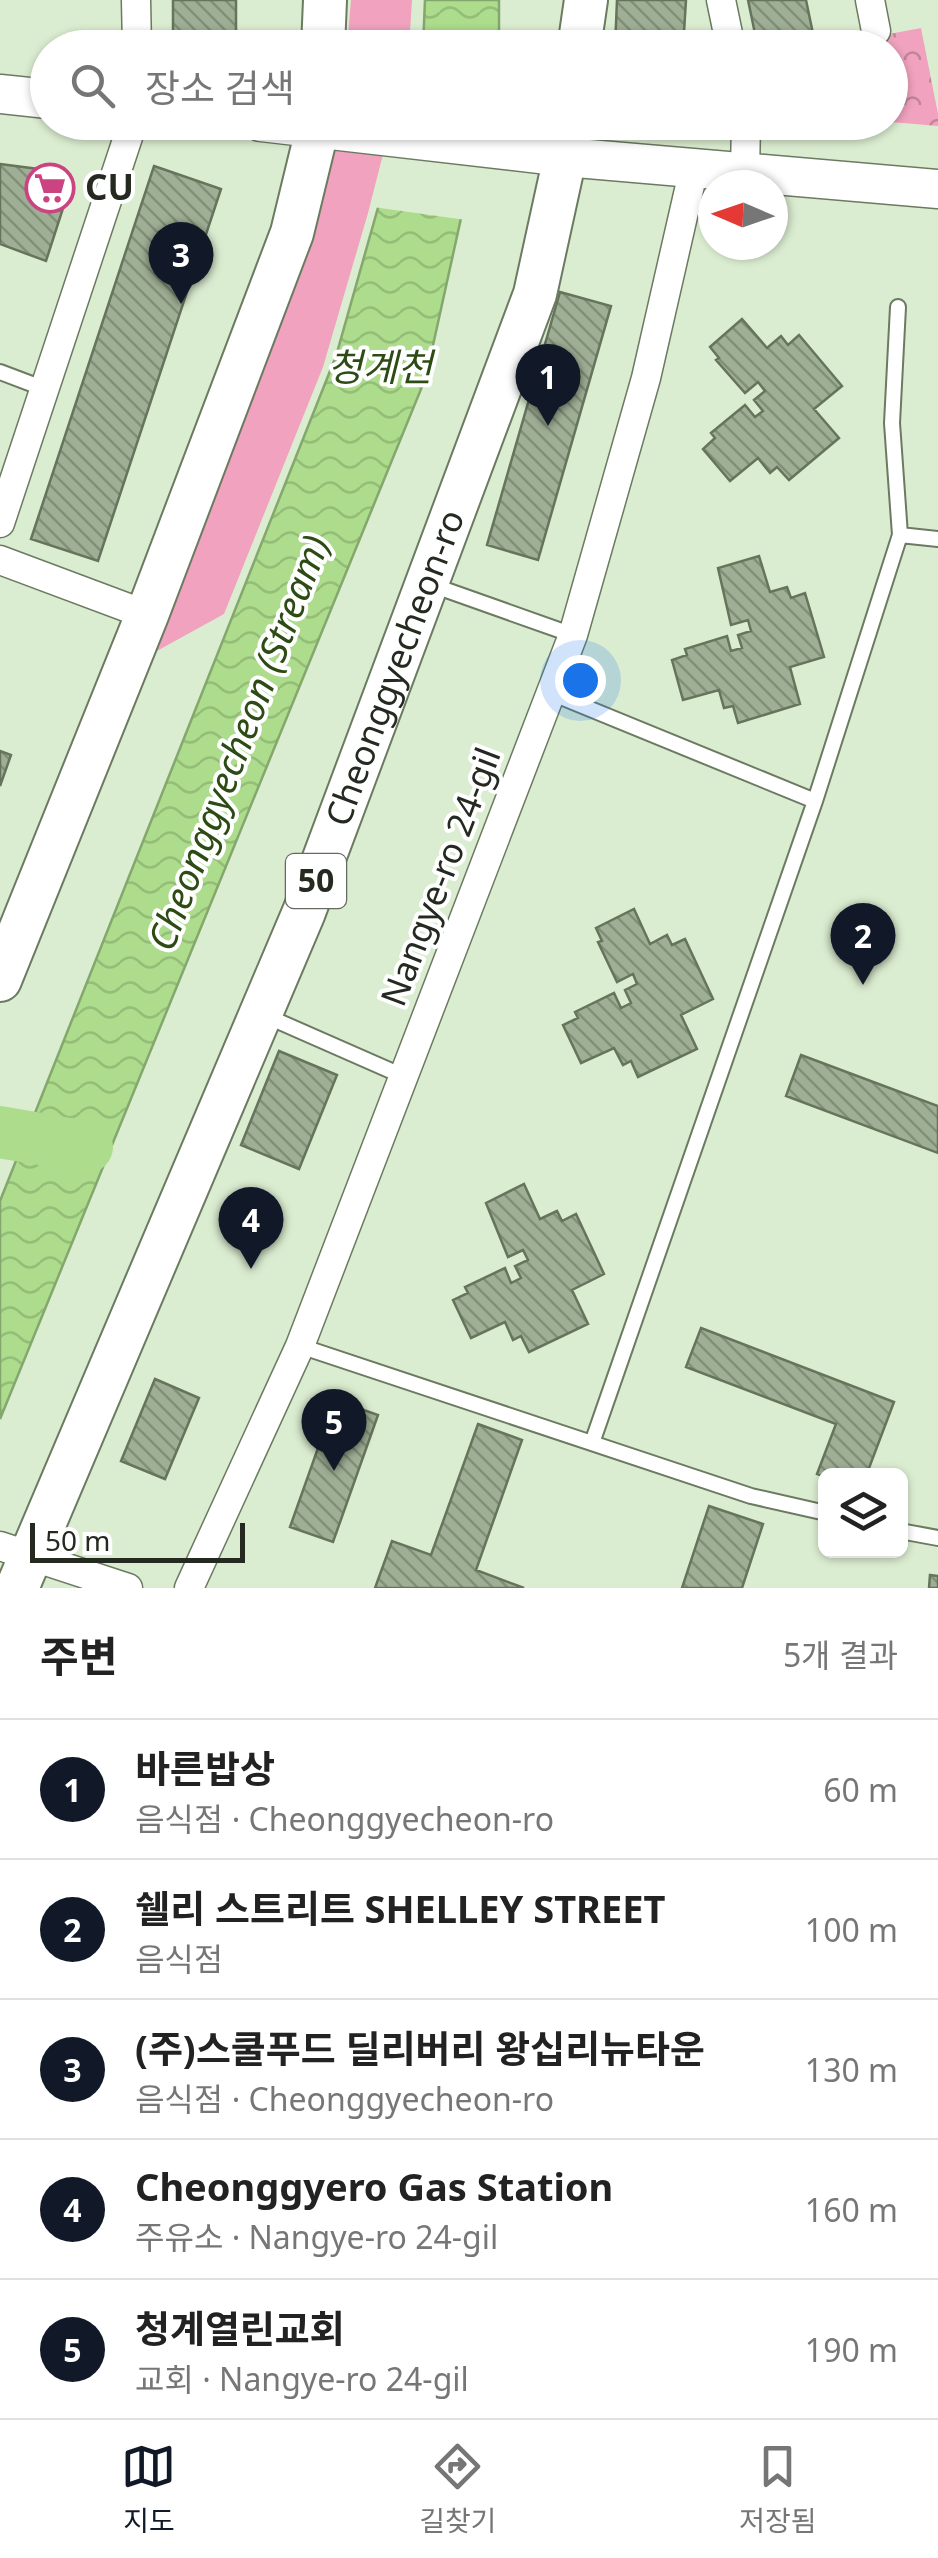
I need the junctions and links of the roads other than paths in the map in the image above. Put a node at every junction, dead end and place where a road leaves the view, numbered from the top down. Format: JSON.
{"nodes":[{"id":1,"x":136,"y":0,"type":"edge"},
{"id":2,"x":325,"y":0,"type":"edge"},
{"id":3,"x":586,"y":0,"type":"edge"},
{"id":4,"x":721,"y":0,"type":"edge"},
{"id":5,"x":870,"y":0,"type":"edge"},
{"id":6,"x":137,"y":30,"type":"edge"},
{"id":7,"x":324,"y":30,"type":"edge"},
{"id":8,"x":582,"y":30,"type":"edge"},
{"id":9,"x":727,"y":30,"type":"edge"},
{"id":10,"x":876,"y":30,"type":"dead end"},
{"id":11,"x":0,"y":94,"type":"edge"},
{"id":12,"x":30,"y":97,"type":"edge"},
{"id":13,"x":127,"y":140,"type":"edge"},
{"id":14,"x":325,"y":140,"type":"edge"},
{"id":15,"x":497,"y":140,"type":"edge"},
{"id":16,"x":746,"y":140,"type":"edge"},
{"id":17,"x":553,"y":144,"type":"edge"},
{"id":18,"x":694,"y":168,"type":"junction"},
{"id":19,"x":720,"y":170,"type":"edge"},
{"id":20,"x":745,"y":170,"type":"edge"},
{"id":21,"x":788,"y":176,"type":"edge"},
{"id":22,"x":938,"y":189,"type":"edge"},
{"id":23,"x":898,"y":308,"type":"dead end"},
{"id":24,"x":0,"y":372,"type":"edge"},
{"id":25,"x":44,"y":388,"type":"junction"},
{"id":26,"x":0,"y":523,"type":"edge"},
{"id":27,"x":900,"y":536,"type":"junction"},
{"id":28,"x":938,"y":539,"type":"edge"},
{"id":29,"x":0,"y":560,"type":"edge"},
{"id":30,"x":427,"y":583,"type":"junction"},
{"id":31,"x":148,"y":616,"type":"junction"},
{"id":32,"x":572,"y":634,"type":"junction"},
{"id":33,"x":550,"y":693,"type":"junction"},
{"id":34,"x":815,"y":801,"type":"junction"},
{"id":35,"x":0,"y":980,"type":"edge"},
{"id":36,"x":261,"y":1014,"type":"junction"},
{"id":37,"x":405,"y":1077,"type":"junction"},
{"id":38,"x":300,"y":1346,"type":"junction"},
{"id":39,"x":592,"y":1443,"type":"junction"},
{"id":40,"x":818,"y":1512,"type":"edge"},
{"id":41,"x":908,"y":1532,"type":"edge"},
{"id":42,"x":938,"y":1538,"type":"edge"},
{"id":43,"x":14,"y":1560,"type":"edge"},
{"id":44,"x":128,"y":1588,"type":"edge"},
{"id":45,"x":189,"y":1588,"type":"edge"}],
"edges":[{"from":1,"to":6,"type":"street"},
{"from":2,"to":7,"type":"main road"},
{"from":3,"to":8,"type":"main road"},
{"from":4,"to":9,"type":"street"},
{"from":5,"to":10,"type":"street"},
{"from":11,"to":12,"type":"main road"},
{"from":13,"to":25,"type":"street"},
{"from":14,"to":31,"type":"main road"},
{"from":15,"to":17,"type":"main road"},
{"from":16,"to":20,"type":"street"},
{"from":17,"to":18,"type":"main road"},
{"from":17,"to":30,"type":"main road","name":"Cheonggyecheon-ro","number":"50"},
{"from":18,"to":19,"type":"main road"},
{"from":18,"to":32,"type":"street","name":"Nangye-ro 24-gil"},
{"from":21,"to":22,"type":"main road"},
{"from":23,"to":27,"type":"lane"},
{"from":24,"to":25,"type":"lane"},
{"from":25,"to":26,"type":"street"},
{"from":27,"to":28,"type":"lane"},
{"from":27,"to":34,"type":"lane"},
{"from":29,"to":31,"type":"street"},
{"from":30,"to":32,"type":"lane"},
{"from":30,"to":36,"type":"main road","name":"Cheonggyecheon-ro","number":"50"},
{"from":31,"to":35,"type":"main road"},
{"from":32,"to":33,"type":"street","name":"Nangye-ro 24-gil"},
{"from":33,"to":34,"type":"lane"},
{"from":33,"to":37,"type":"street","name":"Nangye-ro 24-gil"},
{"from":34,"to":39,"type":"lane"},
{"from":36,"to":37,"type":"lane"},
{"from":36,"to":43,"type":"main road","name":"Cheonggyecheon-ro","number":"50"},
{"from":37,"to":38,"type":"street","name":"Nangye-ro 24-gil"},
{"from":38,"to":39,"type":"lane"},
{"from":38,"to":45,"type":"street","name":"Nangye-ro 24-gil"},
{"from":39,"to":40,"type":"lane"},
{"from":41,"to":42,"type":"lane"},
{"from":43,"to":44,"type":"street"}]}
